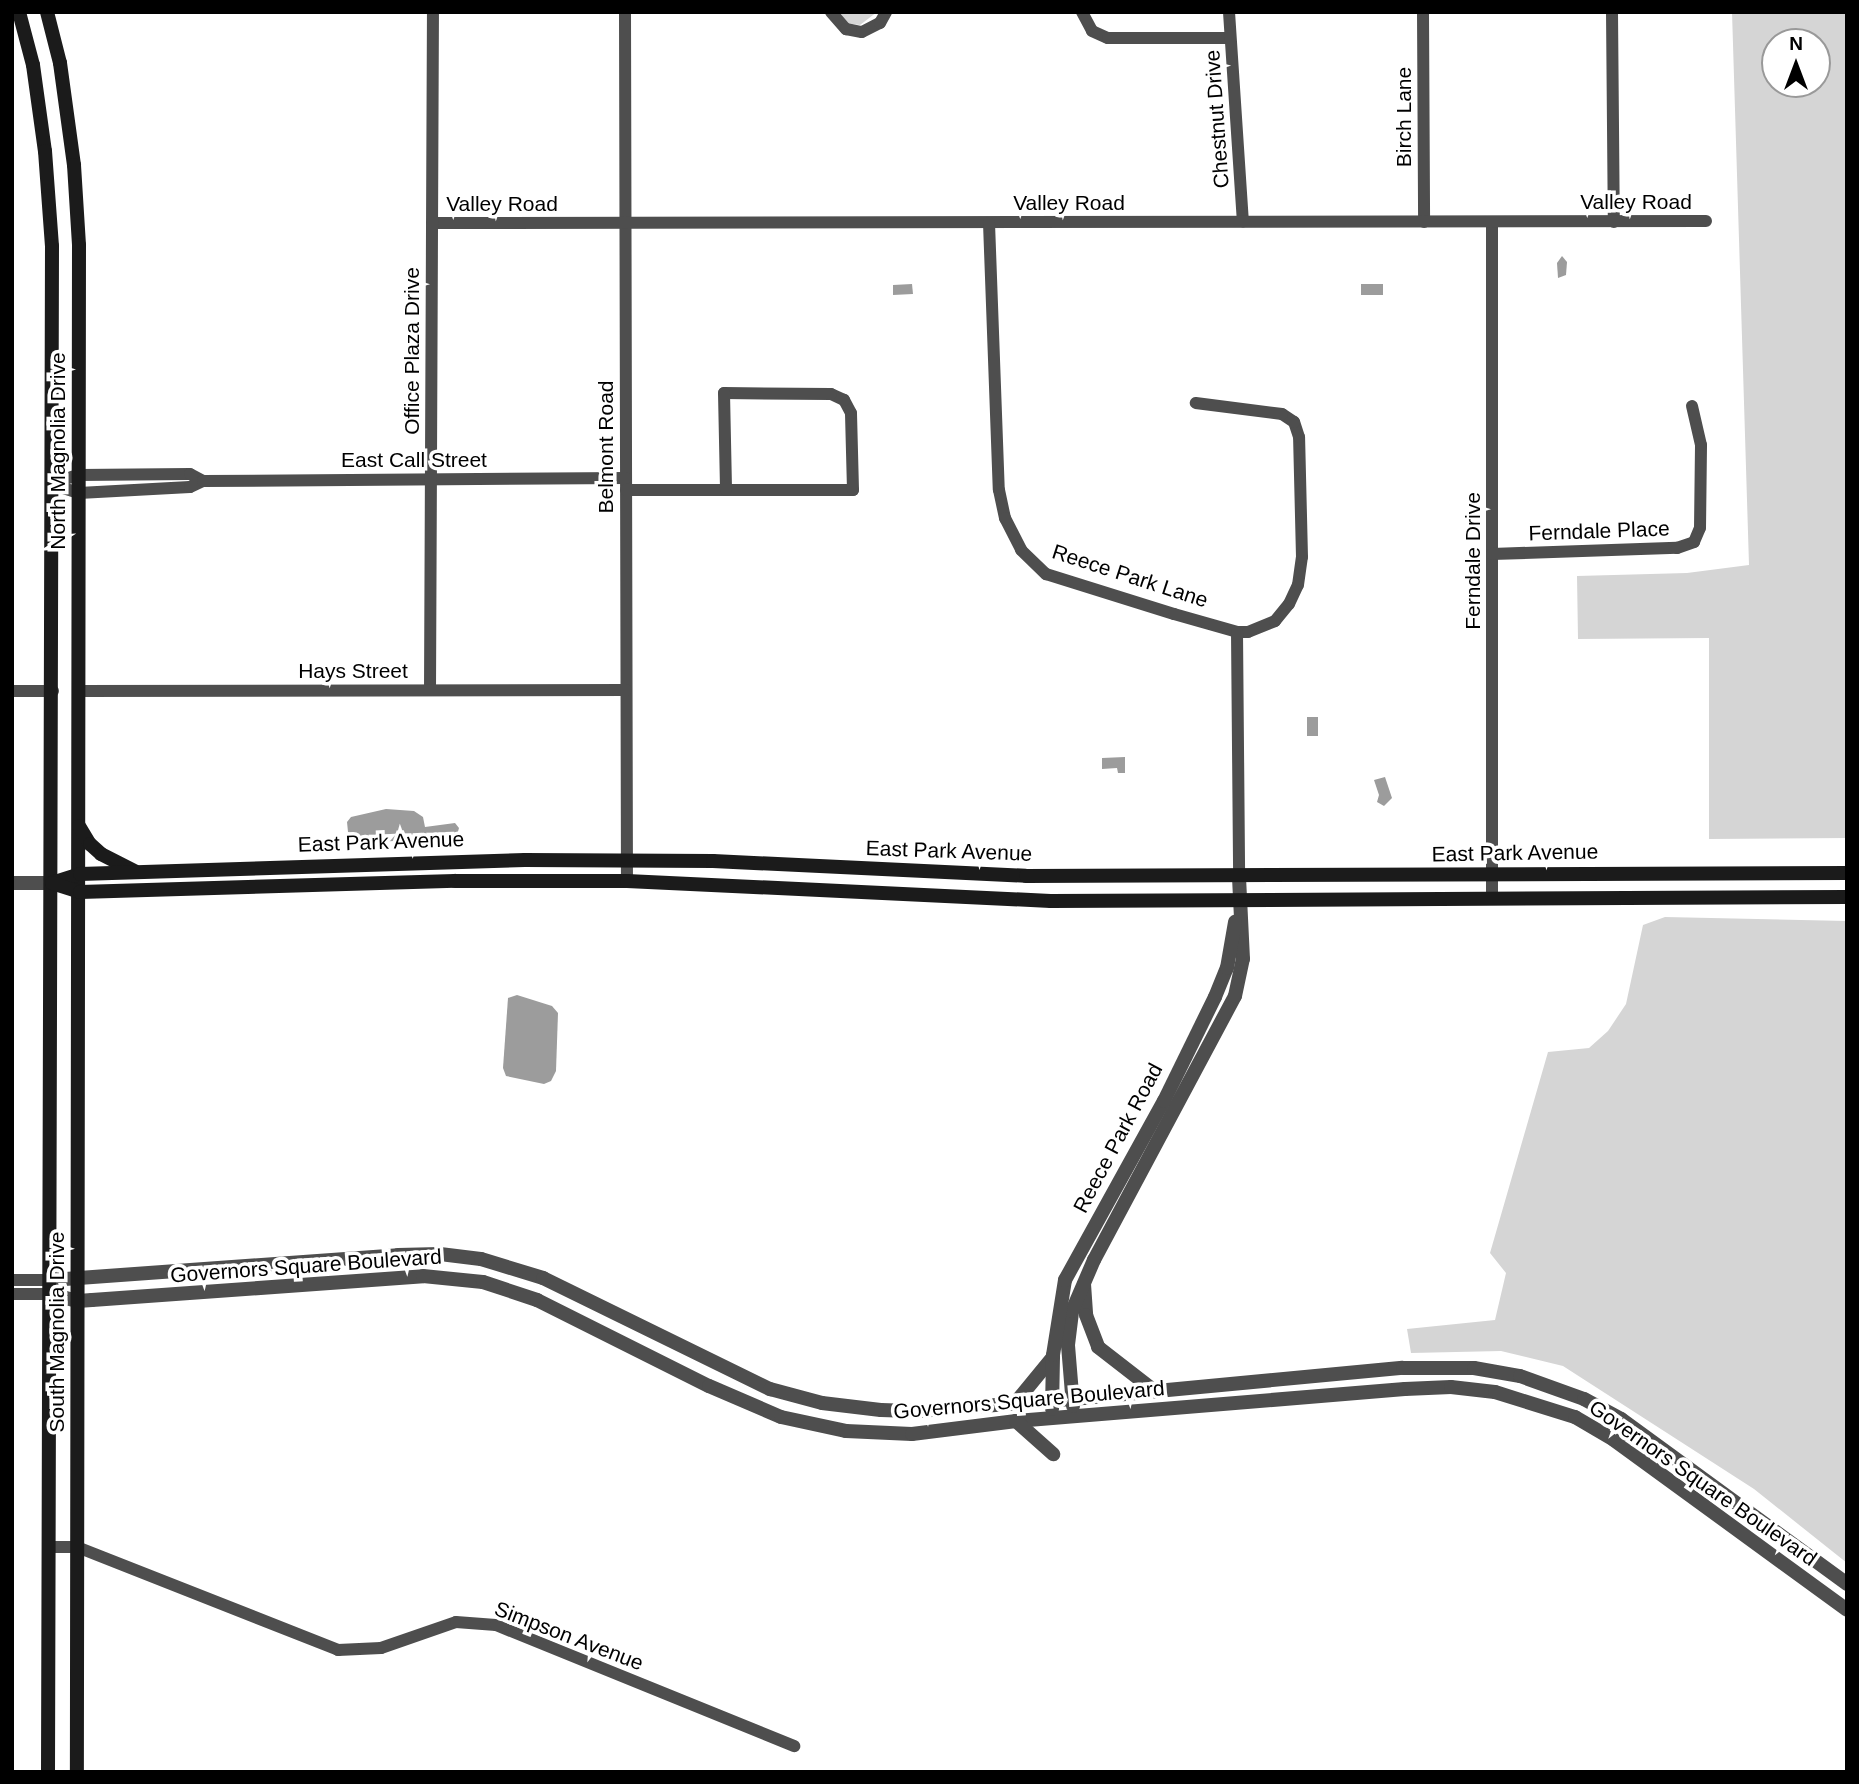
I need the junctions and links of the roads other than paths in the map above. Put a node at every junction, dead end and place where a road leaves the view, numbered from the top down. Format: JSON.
{"nodes":[{"id":1,"x":19,"y":12,"type":"edge"},
{"id":2,"x":47,"y":12,"type":"edge"},
{"id":3,"x":433,"y":12,"type":"edge"},
{"id":4,"x":625,"y":12,"type":"edge"},
{"id":5,"x":831,"y":12,"type":"edge"},
{"id":6,"x":886,"y":12,"type":"edge"},
{"id":7,"x":1082,"y":12,"type":"edge"},
{"id":8,"x":1229,"y":12,"type":"edge"},
{"id":9,"x":1423,"y":12,"type":"edge"},
{"id":10,"x":1612,"y":12,"type":"edge"},
{"id":11,"x":1230,"y":38,"type":"junction"},
{"id":12,"x":55,"y":43,"type":"junction"},
{"id":13,"x":29,"y":48,"type":"junction"},
{"id":14,"x":1706,"y":221,"type":"dead end"},
{"id":15,"x":1243,"y":222,"type":"junction"},
{"id":16,"x":1424,"y":222,"type":"junction"},
{"id":17,"x":1492,"y":222,"type":"junction"},
{"id":18,"x":1614,"y":222,"type":"junction"},
{"id":19,"x":432,"y":223,"type":"junction"},
{"id":20,"x":625,"y":223,"type":"junction"},
{"id":21,"x":989,"y":223,"type":"junction"},
{"id":22,"x":52,"y":246,"type":"junction"},
{"id":23,"x":79,"y":246,"type":"junction"},
{"id":24,"x":1196,"y":403,"type":"dead end"},
{"id":25,"x":1692,"y":406,"type":"dead end"},
{"id":26,"x":79,"y":475,"type":"junction"},
{"id":27,"x":431,"y":480,"type":"junction"},
{"id":28,"x":203,"y":481,"type":"junction"},
{"id":29,"x":51,"y":484,"type":"junction"},
{"id":30,"x":626,"y":484,"type":"junction"},
{"id":31,"x":726,"y":490,"type":"junction"},
{"id":32,"x":79,"y":493,"type":"junction"},
{"id":33,"x":1492,"y":554,"type":"junction"},
{"id":34,"x":1237,"y":632,"type":"junction"},
{"id":35,"x":430,"y":690,"type":"junction"},
{"id":36,"x":626,"y":690,"type":"junction"},
{"id":37,"x":12,"y":691,"type":"edge"},
{"id":38,"x":53,"y":691,"type":"junction"},
{"id":39,"x":79,"y":691,"type":"junction"},
{"id":40,"x":79,"y":826,"type":"junction"},
{"id":41,"x":627,"y":860,"type":"junction"},
{"id":42,"x":136,"y":872,"type":"junction"},
{"id":43,"x":1847,"y":873,"type":"edge"},
{"id":44,"x":80,"y":874,"type":"junction"},
{"id":45,"x":1492,"y":874,"type":"junction"},
{"id":46,"x":1239,"y":877,"type":"junction"},
{"id":47,"x":627,"y":881,"type":"junction"},
{"id":48,"x":12,"y":883,"type":"edge"},
{"id":49,"x":52,"y":883,"type":"junction"},
{"id":50,"x":80,"y":892,"type":"junction"},
{"id":51,"x":1847,"y":897,"type":"edge"},
{"id":52,"x":1492,"y":899,"type":"junction"},
{"id":53,"x":1239,"y":900,"type":"junction"},
{"id":54,"x":317,"y":1261,"type":"junction"},
{"id":55,"x":503,"y":1264,"type":"junction"},
{"id":56,"x":78,"y":1278,"type":"junction"},
{"id":57,"x":12,"y":1280,"type":"edge"},
{"id":58,"x":1084,"y":1281,"type":"junction"},
{"id":59,"x":318,"y":1284,"type":"junction"},
{"id":60,"x":51,"y":1287,"type":"junction"},
{"id":61,"x":496,"y":1287,"type":"junction"},
{"id":62,"x":12,"y":1294,"type":"edge"},
{"id":63,"x":78,"y":1301,"type":"junction"},
{"id":64,"x":677,"y":1344,"type":"junction"},
{"id":65,"x":1053,"y":1355,"type":"junction"},
{"id":66,"x":657,"y":1360,"type":"junction"},
{"id":67,"x":1403,"y":1368,"type":"junction"},
{"id":68,"x":675,"y":1369,"type":"junction"},
{"id":69,"x":1405,"y":1389,"type":"junction"},
{"id":70,"x":1156,"y":1392,"type":"junction"},
{"id":71,"x":1072,"y":1399,"type":"junction"},
{"id":72,"x":1052,"y":1400,"type":"junction"},
{"id":73,"x":1016,"y":1402,"type":"junction"},
{"id":74,"x":887,"y":1410,"type":"junction"},
{"id":75,"x":1073,"y":1418,"type":"junction"},
{"id":76,"x":1051,"y":1419,"type":"junction"},
{"id":77,"x":1016,"y":1421,"type":"junction"},
{"id":78,"x":886,"y":1433,"type":"junction"},
{"id":79,"x":1053,"y":1454,"type":"dead end"},
{"id":80,"x":50,"y":1547,"type":"junction"},
{"id":81,"x":77,"y":1547,"type":"junction"},
{"id":82,"x":1847,"y":1584,"type":"edge"},
{"id":83,"x":1847,"y":1610,"type":"edge"},
{"id":84,"x":794,"y":1746,"type":"dead end"},
{"id":85,"x":48,"y":1772,"type":"edge"},
{"id":86,"x":77,"y":1772,"type":"edge"}],
"edges":[{"from":1,"to":13,"type":"main road","name":"North Magnolia Drive"},
{"from":2,"to":12,"type":"main road","name":"North Magnolia Drive"},
{"from":3,"to":19,"type":"street","name":"Office Plaza Drive"},
{"from":4,"to":20,"type":"street","name":"Belmont Road"},
{"from":5,"to":6,"type":"street"},
{"from":7,"to":11,"type":"street"},
{"from":8,"to":11,"type":"street","name":"Chestnut Drive"},
{"from":9,"to":16,"type":"street","name":"Birch Lane"},
{"from":10,"to":18,"type":"street"},
{"from":11,"to":15,"type":"street","name":"Chestnut Drive"},
{"from":12,"to":13,"type":"main road"},
{"from":12,"to":23,"type":"main road","name":"North Magnolia Drive"},
{"from":13,"to":22,"type":"main road","name":"North Magnolia Drive"},
{"from":14,"to":18,"type":"street","name":"Valley Road"},
{"from":15,"to":16,"type":"street","name":"Valley Road"},
{"from":15,"to":21,"type":"street","name":"Valley Road"},
{"from":16,"to":17,"type":"street","name":"Valley Road"},
{"from":17,"to":18,"type":"street","name":"Valley Road"},
{"from":17,"to":33,"type":"street","name":"Ferndale Drive"},
{"from":19,"to":20,"type":"street","name":"Valley Road"},
{"from":19,"to":27,"type":"street","name":"Office Plaza Drive"},
{"from":20,"to":21,"type":"street","name":"Valley Road"},
{"from":20,"to":30,"type":"street","name":"Belmont Road"},
{"from":21,"to":34,"type":"street","name":"Reece Park Lane"},
{"from":22,"to":23,"type":"main road"},
{"from":22,"to":29,"type":"main road","name":"North Magnolia Drive"},
{"from":23,"to":26,"type":"main road","name":"North Magnolia Drive"},
{"from":24,"to":34,"type":"street"},
{"from":25,"to":33,"type":"street","name":"Ferndale Place"},
{"from":26,"to":28,"type":"street","name":"East Call Street"},
{"from":26,"to":29,"type":"street","name":"East Call Street"},
{"from":26,"to":32,"type":"main road","name":"North Magnolia Drive"},
{"from":27,"to":28,"type":"street","name":"East Call Street"},
{"from":27,"to":30,"type":"street","name":"East Call Street"},
{"from":27,"to":35,"type":"street","name":"Office Plaza Drive"},
{"from":28,"to":32,"type":"street","name":"East Call Street"},
{"from":29,"to":32,"type":"street","name":"East Call Street"},
{"from":29,"to":38,"type":"main road","name":"North Magnolia Drive"},
{"from":30,"to":31,"type":"street","name":"East Call Street"},
{"from":30,"to":36,"type":"street","name":"Belmont Road"},
{"from":31,"to":31,"type":"street","name":"East Call Street"},
{"from":32,"to":39,"type":"main road","name":"North Magnolia Drive"},
{"from":33,"to":45,"type":"street","name":"Ferndale Drive"},
{"from":34,"to":46,"type":"street"},
{"from":35,"to":36,"type":"street","name":"Hays Street"},
{"from":35,"to":39,"type":"street","name":"Hays Street"},
{"from":36,"to":41,"type":"street","name":"Belmont Road"},
{"from":37,"to":38,"type":"street"},
{"from":38,"to":49,"type":"main road","name":"North Magnolia Drive"},
{"from":39,"to":40,"type":"main road","name":"North Magnolia Drive"},
{"from":40,"to":42,"type":"main road"},
{"from":40,"to":44,"type":"main road","name":"North Magnolia Drive"},
{"from":41,"to":42,"type":"main road","name":"East Park Avenue"},
{"from":41,"to":46,"type":"main road","name":"East Park Avenue"},
{"from":41,"to":47,"type":"street","name":"Belmont Road"},
{"from":42,"to":44,"type":"main road","name":"East Park Avenue"},
{"from":43,"to":45,"type":"main road","name":"East Park Avenue"},
{"from":44,"to":49,"type":"main road","name":"East Park Avenue"},
{"from":44,"to":50,"type":"main road","name":"North Magnolia Drive"},
{"from":45,"to":46,"type":"main road","name":"East Park Avenue"},
{"from":45,"to":52,"type":"street","name":"Ferndale Drive"},
{"from":46,"to":53,"type":"street","name":"Reece Park Road"},
{"from":47,"to":50,"type":"main road","name":"East Park Avenue"},
{"from":47,"to":53,"type":"main road","name":"East Park Avenue"},
{"from":48,"to":49,"type":"street","name":"East Park Avenue"},
{"from":49,"to":50,"type":"main road","name":"East Park Avenue"},
{"from":49,"to":60,"type":"main road","name":"South Magnolia Drive"},
{"from":50,"to":56,"type":"main road","name":"South Magnolia Drive"},
{"from":51,"to":52,"type":"main road","name":"East Park Avenue"},
{"from":52,"to":53,"type":"main road","name":"East Park Avenue"},
{"from":53,"to":58,"type":"street","name":"Reece Park Road"},
{"from":53,"to":65,"type":"street","name":"Reece Park Road"},
{"from":54,"to":55,"type":"street","name":"Governors Square Boulevard"},
{"from":54,"to":56,"type":"street","name":"Governors Square Boulevard"},
{"from":54,"to":59,"type":"street"},
{"from":55,"to":61,"type":"street"},
{"from":55,"to":64,"type":"street","name":"Governors Square Boulevard"},
{"from":56,"to":60,"type":"street","name":"Governors Square Boulevard"},
{"from":56,"to":63,"type":"main road","name":"South Magnolia Drive"},
{"from":57,"to":60,"type":"street","name":"Governors Square Boulevard"},
{"from":58,"to":70,"type":"street"},
{"from":58,"to":71,"type":"street","name":"Reece Park Road"},
{"from":59,"to":61,"type":"street","name":"Governors Square Boulevard"},
{"from":59,"to":63,"type":"street","name":"Governors Square Boulevard"},
{"from":60,"to":62,"type":"street","name":"Governors Square Boulevard"},
{"from":60,"to":63,"type":"street","name":"Governors Square Boulevard"},
{"from":60,"to":80,"type":"main road","name":"South Magnolia Drive"},
{"from":61,"to":66,"type":"street","name":"Governors Square Boulevard"},
{"from":63,"to":81,"type":"main road","name":"South Magnolia Drive"},
{"from":64,"to":66,"type":"street"},
{"from":64,"to":68,"type":"street"},
{"from":64,"to":74,"type":"street","name":"Governors Square Boulevard"},
{"from":65,"to":72,"type":"street","name":"Reece Park Road"},
{"from":65,"to":73,"type":"street"},
{"from":66,"to":68,"type":"street","name":"Governors Square Boulevard"},
{"from":67,"to":69,"type":"street"},
{"from":67,"to":70,"type":"street","name":"Governors Square Boulevard"},
{"from":67,"to":82,"type":"street","name":"Governors Square Boulevard"},
{"from":68,"to":78,"type":"street","name":"Governors Square Boulevard"},
{"from":69,"to":75,"type":"street","name":"Governors Square Boulevard"},
{"from":69,"to":83,"type":"street","name":"Governors Square Boulevard"},
{"from":70,"to":71,"type":"street","name":"Governors Square Boulevard"},
{"from":71,"to":72,"type":"street","name":"Governors Square Boulevard"},
{"from":71,"to":75,"type":"street"},
{"from":72,"to":73,"type":"street","name":"Governors Square Boulevard"},
{"from":72,"to":76,"type":"street"},
{"from":73,"to":74,"type":"street","name":"Governors Square Boulevard"},
{"from":74,"to":78,"type":"street"},
{"from":75,"to":76,"type":"street","name":"Governors Square Boulevard"},
{"from":76,"to":77,"type":"street","name":"Governors Square Boulevard"},
{"from":77,"to":78,"type":"street","name":"Governors Square Boulevard"},
{"from":77,"to":79,"type":"street"},
{"from":80,"to":81,"type":"street","name":"Simpson Avenue"},
{"from":80,"to":85,"type":"main road","name":"South Magnolia Drive"},
{"from":81,"to":84,"type":"street","name":"Simpson Avenue"},
{"from":81,"to":86,"type":"main road","name":"South Magnolia Drive"}]}
